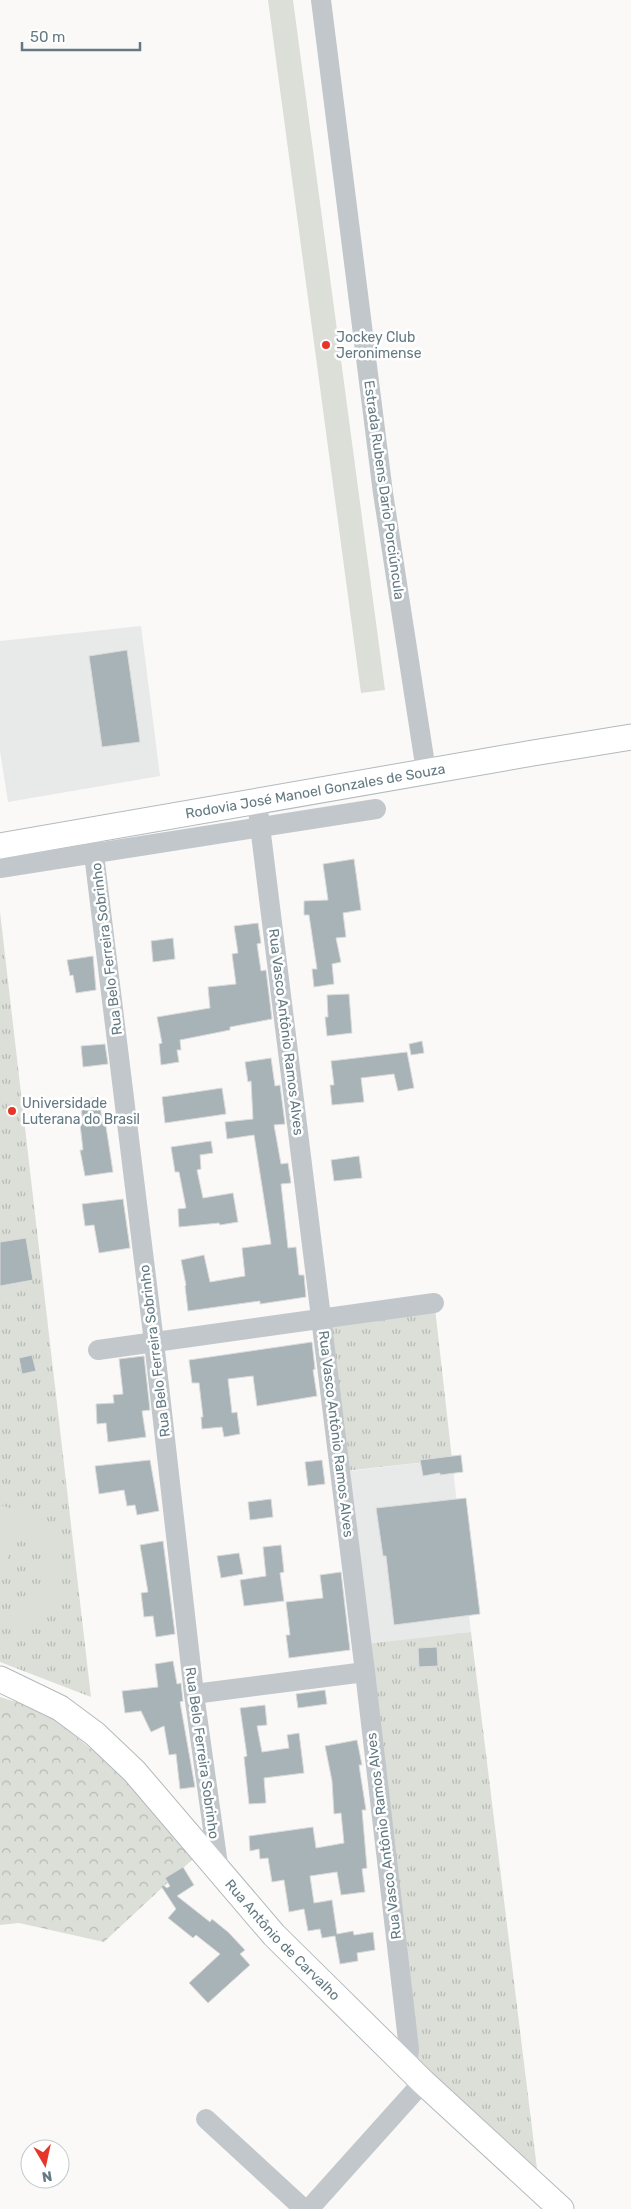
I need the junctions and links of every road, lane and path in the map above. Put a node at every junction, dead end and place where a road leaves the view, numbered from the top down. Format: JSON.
{"nodes":[{"id":1,"x":321,"y":0,"type":"edge"},
{"id":2,"x":631,"y":737,"type":"edge"},
{"id":3,"x":426,"y":771,"type":"junction"},
{"id":4,"x":257,"y":802,"type":"junction"},
{"id":5,"x":376,"y":809,"type":"dead end"},
{"id":6,"x":260,"y":827,"type":"junction"},
{"id":7,"x":93,"y":842,"type":"junction"},
{"id":8,"x":0,"y":846,"type":"edge"},
{"id":9,"x":0,"y":868,"type":"edge"},
{"id":10,"x":434,"y":1302,"type":"dead end"},
{"id":11,"x":322,"y":1318,"type":"junction"},
{"id":12,"x":154,"y":1342,"type":"junction"},
{"id":13,"x":98,"y":1350,"type":"dead end"},
{"id":14,"x":365,"y":1672,"type":"junction"},
{"id":15,"x":0,"y":1679,"type":"edge"},
{"id":16,"x":194,"y":1694,"type":"junction"},
{"id":17,"x":219,"y":1872,"type":"junction"},
{"id":18,"x":415,"y":2074,"type":"junction"},
{"id":19,"x":206,"y":2119,"type":"dead end"},
{"id":20,"x":304,"y":2209,"type":"edge"},
{"id":21,"x":309,"y":2209,"type":"edge"},
{"id":22,"x":562,"y":2209,"type":"edge"}],
"edges":[{"from":1,"to":3,"type":"street","name":"Estrada Rubens Dario Porciúncula"},
{"from":2,"to":3,"type":"main road","name":"Rodovia José Manoel Gonzales de Souza"},
{"from":3,"to":4,"type":"main road","name":"Rodovia José Manoel Gonzales de Souza"},
{"from":4,"to":6,"type":"street","name":"Rua Vasco Antônio Ramos Alves"},
{"from":4,"to":7,"type":"main road","name":"Rodovia José Manoel Gonzales de Souza"},
{"from":5,"to":6,"type":"street"},
{"from":6,"to":7,"type":"street"},
{"from":6,"to":11,"type":"street","name":"Rua Vasco Antônio Ramos Alves"},
{"from":7,"to":8,"type":"main road","name":"Rodovia José Manoel Gonzales de Souza"},
{"from":7,"to":9,"type":"street"},
{"from":7,"to":12,"type":"street","name":"Rua Belo Ferreira Sobrinho"},
{"from":10,"to":11,"type":"street"},
{"from":11,"to":12,"type":"street"},
{"from":11,"to":14,"type":"street","name":"Rua Vasco Antônio Ramos Alves"},
{"from":12,"to":13,"type":"street"},
{"from":12,"to":16,"type":"street","name":"Rua Belo Ferreira Sobrinho"},
{"from":14,"to":16,"type":"street"},
{"from":14,"to":18,"type":"street","name":"Rua Vasco Antônio Ramos Alves"},
{"from":15,"to":17,"type":"main road","name":"Rua Antônio de Carvalho"},
{"from":16,"to":17,"type":"street","name":"Rua Belo Ferreira Sobrinho"},
{"from":17,"to":18,"type":"main road","name":"Rua Antônio de Carvalho"},
{"from":18,"to":21,"type":"street"},
{"from":18,"to":22,"type":"main road","name":"Rua Antônio de Carvalho"},
{"from":19,"to":20,"type":"street"}]}
